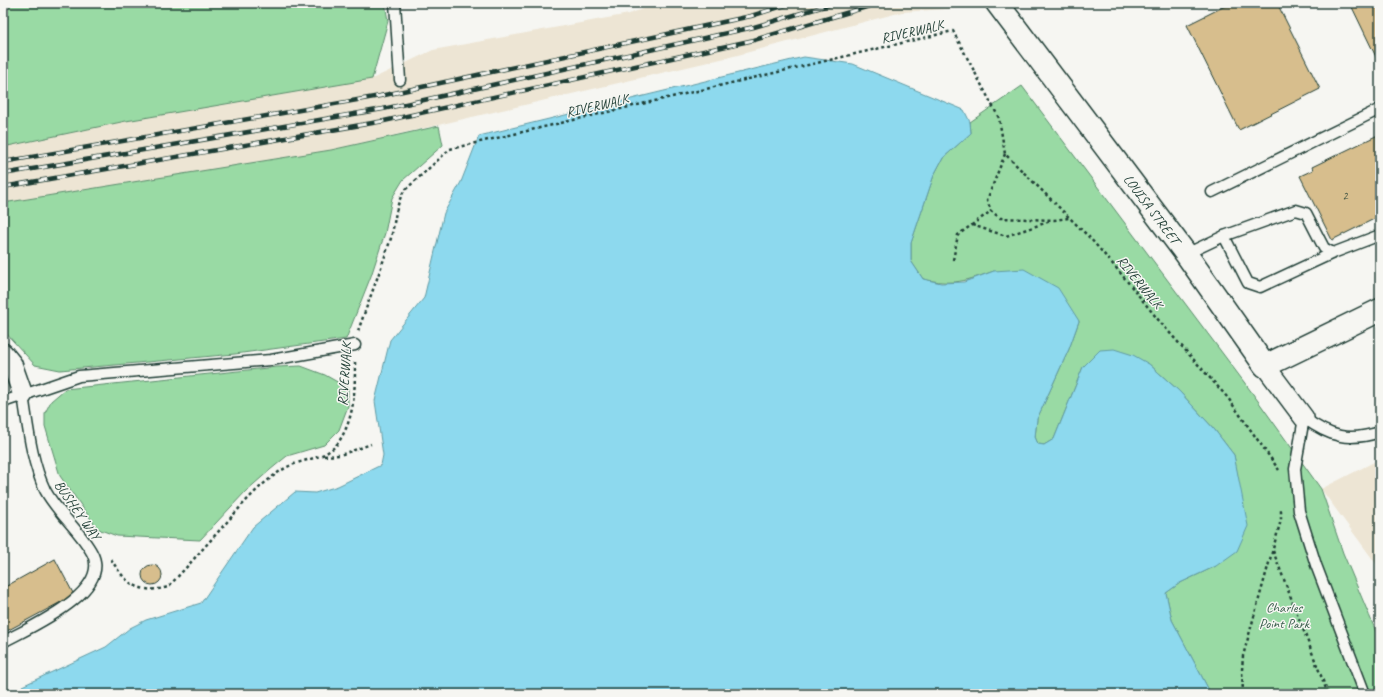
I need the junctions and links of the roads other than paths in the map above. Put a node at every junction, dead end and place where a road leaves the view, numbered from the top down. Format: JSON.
{"nodes":[{"id":1,"x":395,"y":3,"type":"edge"},
{"id":2,"x":997,"y":3,"type":"edge"},
{"id":3,"x":400,"y":80,"type":"dead end"},
{"id":4,"x":1380,"y":109,"type":"edge"},
{"id":5,"x":1212,"y":192,"type":"dead end"},
{"id":6,"x":1380,"y":235,"type":"edge"},
{"id":7,"x":1224,"y":236,"type":"junction"},
{"id":8,"x":1332,"y":253,"type":"junction"},
{"id":9,"x":1186,"y":254,"type":"junction"},
{"id":10,"x":1380,"y":310,"type":"edge"},
{"id":11,"x":355,"y":345,"type":"road end"},
{"id":12,"x":3,"y":352,"type":"edge"},
{"id":13,"x":1265,"y":366,"type":"junction"},
{"id":14,"x":23,"y":395,"type":"junction"},
{"id":15,"x":3,"y":402,"type":"edge"},
{"id":16,"x":1304,"y":418,"type":"junction"},
{"id":17,"x":1380,"y":432,"type":"edge"},
{"id":18,"x":3,"y":642,"type":"edge"},
{"id":19,"x":1365,"y":694,"type":"edge"}],
"edges":[{"from":1,"to":3,"type":"lane"},
{"from":2,"to":9,"type":"street","name":"LOUISA STREET"},
{"from":4,"to":5,"type":"lane"},
{"from":6,"to":8,"type":"lane"},
{"from":7,"to":8,"type":"lane"},
{"from":7,"to":8,"type":"lane"},
{"from":7,"to":9,"type":"lane"},
{"from":9,"to":13,"type":"street","name":"LOUISA STREET"},
{"from":10,"to":13,"type":"street"},
{"from":11,"to":14,"type":"lane"},
{"from":12,"to":14,"type":"street"},
{"from":13,"to":16,"type":"street","name":"LOUISA STREET"},
{"from":14,"to":15,"type":"lane"},
{"from":14,"to":18,"type":"lane","name":"BUSHEY WAY"},
{"from":16,"to":17,"type":"lane"},
{"from":16,"to":19,"type":"lane"}]}
